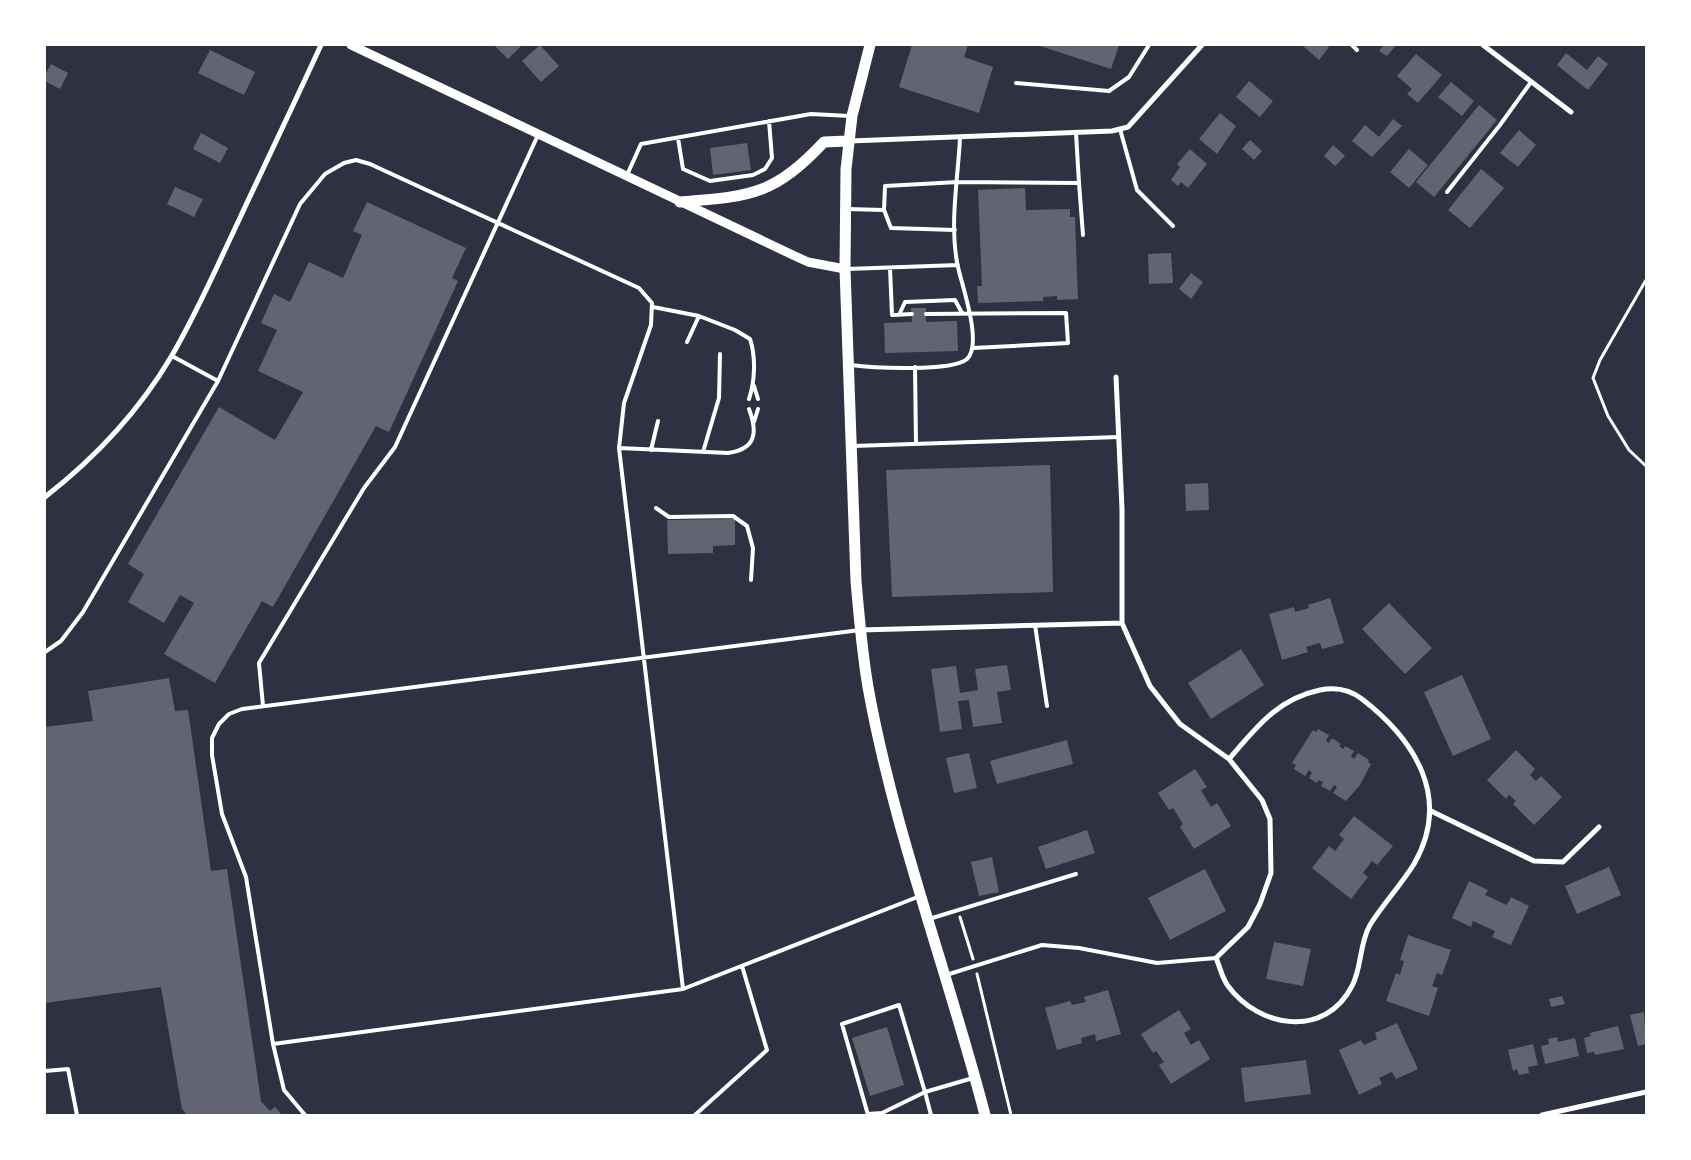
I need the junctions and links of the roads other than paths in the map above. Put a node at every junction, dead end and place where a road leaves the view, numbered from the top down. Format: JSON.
{"nodes":[{"id":1,"x":322,"y":45,"type":"edge"},
{"id":2,"x":351,"y":45,"type":"edge"},
{"id":3,"x":870,"y":45,"type":"edge"},
{"id":4,"x":1149,"y":45,"type":"edge"},
{"id":5,"x":1202,"y":45,"type":"edge"},
{"id":6,"x":1352,"y":45,"type":"edge"},
{"id":7,"x":1483,"y":45,"type":"edge"},
{"id":8,"x":1357,"y":50,"type":"dead end"},
{"id":9,"x":1531,"y":82,"type":"junction"},
{"id":10,"x":1016,"y":83,"type":"dead end"},
{"id":11,"x":1572,"y":112,"type":"dead end"},
{"id":12,"x":852,"y":116,"type":"junction"},
{"id":13,"x":769,"y":121,"type":"junction"},
{"id":14,"x":1120,"y":129,"type":"junction"},
{"id":15,"x":1076,"y":132,"type":"junction"},
{"id":16,"x":538,"y":135,"type":"junction"},
{"id":17,"x":678,"y":138,"type":"junction"},
{"id":18,"x":960,"y":138,"type":"junction"},
{"id":19,"x":848,"y":142,"type":"junction"},
{"id":20,"x":626,"y":177,"type":"junction"},
{"id":21,"x":958,"y":182,"type":"junction"},
{"id":22,"x":1079,"y":183,"type":"junction"},
{"id":23,"x":1447,"y":192,"type":"dead end"},
{"id":24,"x":680,"y":202,"type":"junction"},
{"id":25,"x":845,"y":209,"type":"junction"},
{"id":26,"x":884,"y":210,"type":"junction"},
{"id":27,"x":499,"y":223,"type":"junction"},
{"id":28,"x":1173,"y":226,"type":"dead end"},
{"id":29,"x":955,"y":230,"type":"junction"},
{"id":30,"x":1083,"y":235,"type":"dead end"},
{"id":31,"x":958,"y":265,"type":"junction"},
{"id":32,"x":890,"y":268,"type":"junction"},
{"id":33,"x":845,"y":269,"type":"junction"},
{"id":34,"x":652,"y":307,"type":"junction"},
{"id":35,"x":962,"y":313,"type":"junction"},
{"id":36,"x":970,"y":313,"type":"junction"},
{"id":37,"x":912,"y":314,"type":"dead end"},
{"id":38,"x":926,"y":314,"type":"dead end"},
{"id":39,"x":899,"y":315,"type":"junction"},
{"id":40,"x":700,"y":316,"type":"junction"},
{"id":41,"x":687,"y":342,"type":"dead end"},
{"id":42,"x":973,"y":348,"type":"junction"},
{"id":43,"x":720,"y":354,"type":"dead end"},
{"id":44,"x":172,"y":356,"type":"junction"},
{"id":45,"x":848,"y":365,"type":"junction"},
{"id":46,"x":915,"y":367,"type":"junction"},
{"id":47,"x":1116,"y":377,"type":"dead end"},
{"id":48,"x":218,"y":381,"type":"junction"},
{"id":49,"x":754,"y":386,"type":"junction"},
{"id":50,"x":749,"y":398,"type":"dead end"},
{"id":51,"x":758,"y":399,"type":"dead end"},
{"id":52,"x":749,"y":409,"type":"dead end"},
{"id":53,"x":758,"y":410,"type":"dead end"},
{"id":54,"x":658,"y":421,"type":"dead end"},
{"id":55,"x":754,"y":422,"type":"junction"},
{"id":56,"x":1119,"y":437,"type":"junction"},
{"id":57,"x":916,"y":444,"type":"junction"},
{"id":58,"x":851,"y":446,"type":"junction"},
{"id":59,"x":619,"y":448,"type":"junction"},
{"id":60,"x":651,"y":450,"type":"junction"},
{"id":61,"x":703,"y":452,"type":"junction"},
{"id":62,"x":45,"y":497,"type":"edge"},
{"id":63,"x":656,"y":508,"type":"dead end"},
{"id":64,"x":751,"y":580,"type":"dead end"},
{"id":65,"x":1122,"y":623,"type":"junction"},
{"id":66,"x":1035,"y":625,"type":"junction"},
{"id":67,"x":860,"y":630,"type":"junction"},
{"id":68,"x":45,"y":652,"type":"edge"},
{"id":69,"x":644,"y":658,"type":"junction"},
{"id":70,"x":263,"y":706,"type":"junction"},
{"id":71,"x":1047,"y":706,"type":"dead end"},
{"id":72,"x":1229,"y":759,"type":"junction"},
{"id":73,"x":1431,"y":811,"type":"junction"},
{"id":74,"x":1599,"y":827,"type":"dead end"},
{"id":75,"x":1076,"y":874,"type":"dead end"},
{"id":76,"x":922,"y":895,"type":"junction"},
{"id":77,"x":929,"y":919,"type":"junction"},
{"id":78,"x":1216,"y":958,"type":"junction"},
{"id":79,"x":742,"y":966,"type":"junction"},
{"id":80,"x":946,"y":975,"type":"junction"},
{"id":81,"x":683,"y":989,"type":"junction"},
{"id":82,"x":273,"y":1044,"type":"junction"},
{"id":83,"x":45,"y":1070,"type":"edge"},
{"id":84,"x":975,"y":1078,"type":"junction"},
{"id":85,"x":925,"y":1092,"type":"junction"},
{"id":86,"x":1646,"y":1092,"type":"edge"},
{"id":87,"x":868,"y":1114,"type":"edge"},
{"id":88,"x":76,"y":1115,"type":"edge"},
{"id":89,"x":305,"y":1115,"type":"edge"},
{"id":90,"x":695,"y":1115,"type":"edge"},
{"id":91,"x":931,"y":1115,"type":"edge"},
{"id":92,"x":985,"y":1115,"type":"edge"},
{"id":93,"x":1542,"y":1115,"type":"edge"}],
"edges":[{"from":1,"to":44,"type":"street"},
{"from":2,"to":16,"type":"street"},
{"from":3,"to":12,"type":"main road"},
{"from":4,"to":10,"type":"lane"},
{"from":5,"to":14,"type":"street"},
{"from":6,"to":8,"type":"lane"},
{"from":7,"to":9,"type":"street"},
{"from":9,"to":11,"type":"street"},
{"from":9,"to":23,"type":"lane"},
{"from":12,"to":13,"type":"lane"},
{"from":12,"to":19,"type":"main road"},
{"from":13,"to":17,"type":"lane"},
{"from":13,"to":17,"type":"lane"},
{"from":14,"to":15,"type":"street"},
{"from":14,"to":28,"type":"lane"},
{"from":15,"to":18,"type":"street"},
{"from":15,"to":22,"type":"lane"},
{"from":16,"to":20,"type":"street"},
{"from":16,"to":27,"type":"lane"},
{"from":17,"to":20,"type":"lane"},
{"from":18,"to":19,"type":"street"},
{"from":18,"to":21,"type":"lane"},
{"from":19,"to":24,"type":"main road"},
{"from":19,"to":25,"type":"main road"},
{"from":20,"to":24,"type":"street"},
{"from":21,"to":22,"type":"lane"},
{"from":21,"to":26,"type":"lane"},
{"from":21,"to":29,"type":"lane"},
{"from":22,"to":30,"type":"lane"},
{"from":24,"to":33,"type":"street"},
{"from":25,"to":26,"type":"lane"},
{"from":25,"to":33,"type":"main road"},
{"from":26,"to":29,"type":"lane"},
{"from":27,"to":34,"type":"lane"},
{"from":27,"to":48,"type":"lane"},
{"from":27,"to":70,"type":"lane"},
{"from":29,"to":31,"type":"lane"},
{"from":31,"to":32,"type":"lane"},
{"from":31,"to":36,"type":"lane"},
{"from":32,"to":33,"type":"lane"},
{"from":32,"to":39,"type":"lane"},
{"from":33,"to":45,"type":"main road"},
{"from":34,"to":40,"type":"lane"},
{"from":34,"to":59,"type":"lane"},
{"from":35,"to":36,"type":"lane"},
{"from":35,"to":38,"type":"lane"},
{"from":35,"to":39,"type":"lane"},
{"from":36,"to":42,"type":"lane"},
{"from":36,"to":42,"type":"lane"},
{"from":37,"to":39,"type":"lane"},
{"from":40,"to":41,"type":"lane"},
{"from":40,"to":49,"type":"lane"},
{"from":42,"to":46,"type":"lane"},
{"from":43,"to":61,"type":"lane"},
{"from":44,"to":48,"type":"lane"},
{"from":44,"to":62,"type":"street"},
{"from":45,"to":46,"type":"lane"},
{"from":45,"to":58,"type":"main road"},
{"from":46,"to":57,"type":"lane"},
{"from":47,"to":56,"type":"street"},
{"from":48,"to":68,"type":"lane"},
{"from":49,"to":50,"type":"lane"},
{"from":49,"to":51,"type":"lane"},
{"from":52,"to":55,"type":"lane"},
{"from":53,"to":55,"type":"lane"},
{"from":54,"to":60,"type":"lane"},
{"from":55,"to":61,"type":"lane"},
{"from":56,"to":57,"type":"lane"},
{"from":56,"to":65,"type":"street"},
{"from":57,"to":58,"type":"lane"},
{"from":58,"to":67,"type":"main road"},
{"from":59,"to":60,"type":"lane"},
{"from":59,"to":69,"type":"lane"},
{"from":60,"to":61,"type":"lane"},
{"from":63,"to":64,"type":"lane"},
{"from":65,"to":66,"type":"street"},
{"from":65,"to":72,"type":"street"},
{"from":66,"to":67,"type":"street"},
{"from":66,"to":71,"type":"lane"},
{"from":67,"to":69,"type":"lane"},
{"from":67,"to":76,"type":"main road"},
{"from":69,"to":70,"type":"lane"},
{"from":69,"to":81,"type":"lane"},
{"from":70,"to":82,"type":"lane"},
{"from":72,"to":73,"type":"street"},
{"from":72,"to":78,"type":"street"},
{"from":73,"to":74,"type":"street"},
{"from":73,"to":78,"type":"street"},
{"from":75,"to":77,"type":"lane"},
{"from":76,"to":77,"type":"main road"},
{"from":76,"to":79,"type":"lane"},
{"from":77,"to":80,"type":"main road"},
{"from":78,"to":80,"type":"lane"},
{"from":79,"to":81,"type":"lane"},
{"from":79,"to":90,"type":"lane"},
{"from":80,"to":84,"type":"main road"},
{"from":81,"to":82,"type":"lane"},
{"from":82,"to":89,"type":"lane"},
{"from":83,"to":88,"type":"lane"},
{"from":84,"to":85,"type":"lane"},
{"from":84,"to":92,"type":"main road"},
{"from":85,"to":87,"type":"lane"},
{"from":85,"to":87,"type":"lane"},
{"from":85,"to":91,"type":"lane"},
{"from":86,"to":93,"type":"street"}]}
